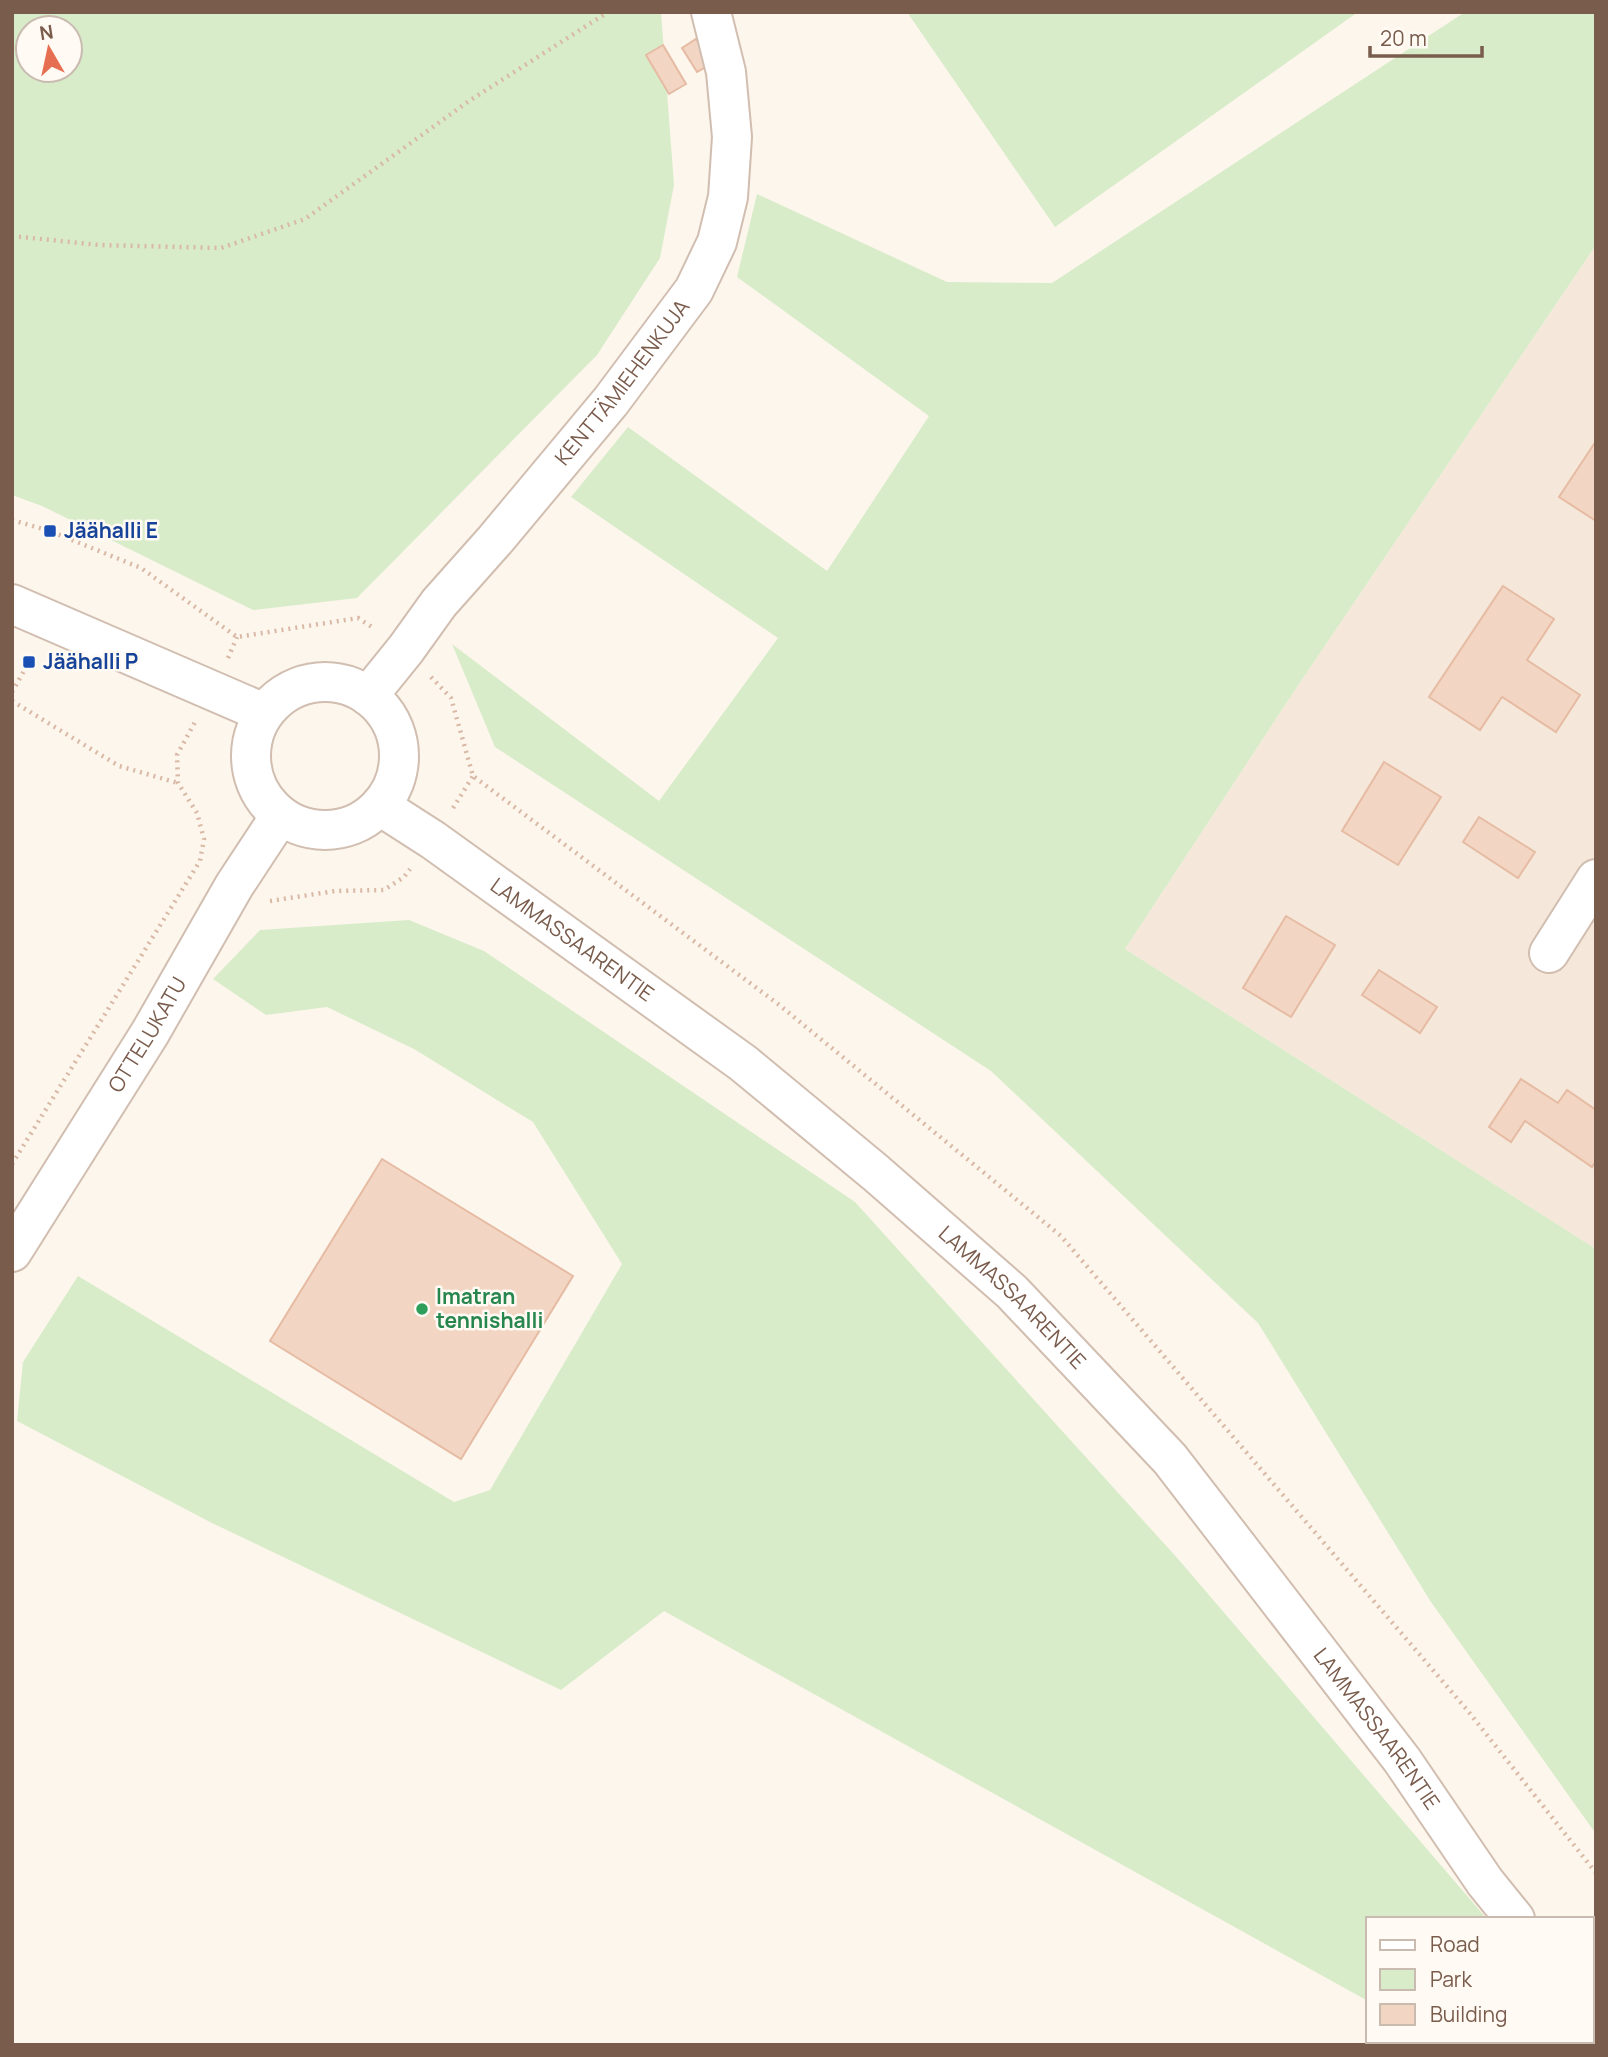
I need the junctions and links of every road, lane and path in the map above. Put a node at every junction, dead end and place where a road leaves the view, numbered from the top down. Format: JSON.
{"nodes":[{"id":1,"x":608,"y":12,"type":"edge"},
{"id":2,"x":710,"y":12,"type":"edge"},
{"id":3,"x":12,"y":236,"type":"edge"},
{"id":4,"x":12,"y":604,"type":"edge"},
{"id":5,"x":237,"y":637,"type":"dead end"},
{"id":6,"x":29,"y":662,"type":"dead end"},
{"id":7,"x":213,"y":690,"type":"junction"},
{"id":8,"x":12,"y":692,"type":"edge"},
{"id":9,"x":368,"y":696,"type":"junction"},
{"id":10,"x":12,"y":701,"type":"edge"},
{"id":11,"x":264,"y":713,"type":"junction"},
{"id":12,"x":473,"y":776,"type":"dead end"},
{"id":13,"x":178,"y":783,"type":"junction"},
{"id":14,"x":380,"y":806,"type":"junction"},
{"id":15,"x":280,"y":816,"type":"junction"},
{"id":16,"x":433,"y":840,"type":"junction"},
{"id":17,"x":1596,"y":879,"type":"edge"},
{"id":18,"x":234,"y":886,"type":"junction"},
{"id":19,"x":1549,"y":953,"type":"dead end"},
{"id":20,"x":12,"y":1164,"type":"edge"},
{"id":21,"x":12,"y":1252,"type":"edge"},
{"id":22,"x":1513,"y":1917,"type":"edge"}],
"edges":[{"from":1,"to":3,"type":"path"},
{"from":2,"to":9,"type":"street","name":"KENTTÄMIEHENKUJA"},
{"from":4,"to":7,"type":"street"},
{"from":5,"to":7,"type":"path"},
{"from":6,"to":8,"type":"path"},
{"from":7,"to":11,"type":"street"},
{"from":7,"to":13,"type":"path"},
{"from":9,"to":11,"type":"street"},
{"from":9,"to":14,"type":"street"},
{"from":10,"to":13,"type":"path"},
{"from":11,"to":15,"type":"street"},
{"from":12,"to":16,"type":"path"},
{"from":13,"to":20,"type":"path"},
{"from":14,"to":15,"type":"street"},
{"from":14,"to":16,"type":"street","name":"LAMMASSAARENTIE"},
{"from":15,"to":18,"type":"street","name":"OTTELUKATU"},
{"from":16,"to":18,"type":"path"},
{"from":16,"to":22,"type":"street","name":"LAMMASSAARENTIE"},
{"from":17,"to":19,"type":"street"},
{"from":18,"to":21,"type":"street","name":"OTTELUKATU"}]}
